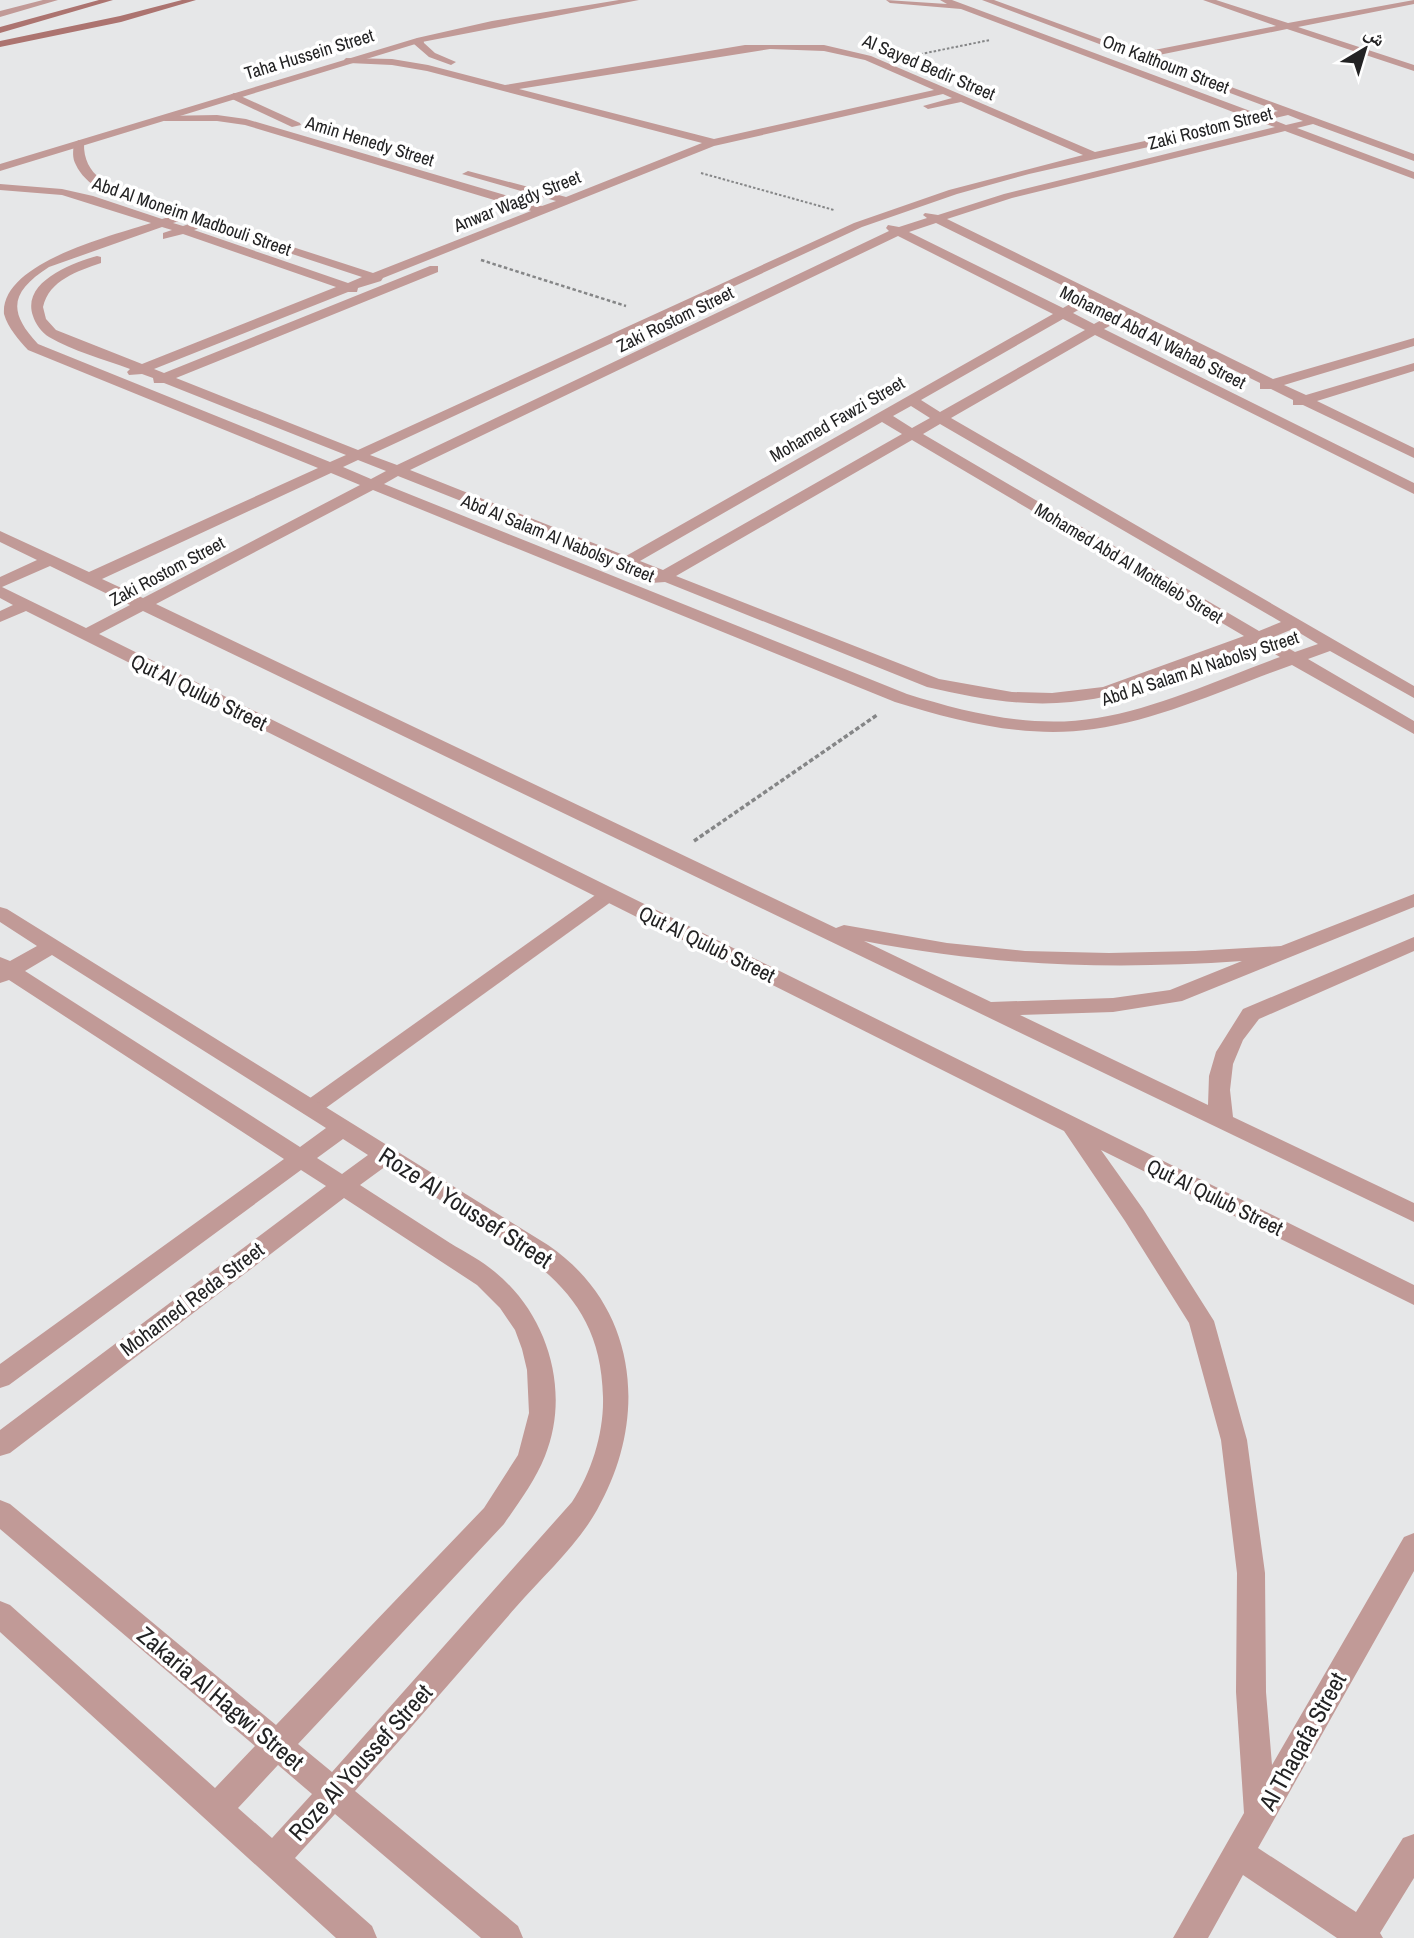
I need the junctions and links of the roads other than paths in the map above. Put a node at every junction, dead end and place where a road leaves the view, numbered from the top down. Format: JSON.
{"nodes":[{"id":1,"x":54,"y":0,"type":"edge"},
{"id":2,"x":109,"y":0,"type":"edge"},
{"id":3,"x":192,"y":0,"type":"edge"},
{"id":4,"x":635,"y":0,"type":"edge"},
{"id":5,"x":890,"y":0,"type":"edge"},
{"id":6,"x":944,"y":0,"type":"edge"},
{"id":7,"x":986,"y":0,"type":"edge"},
{"id":8,"x":1207,"y":0,"type":"edge"},
{"id":9,"x":1231,"y":0,"type":"edge"},
{"id":10,"x":1364,"y":0,"type":"edge"},
{"id":11,"x":1414,"y":1,"type":"edge"},
{"id":12,"x":98,"y":3,"type":"junction"},
{"id":13,"x":1001,"y":3,"type":"edge"},
{"id":14,"x":969,"y":9,"type":"junction"},
{"id":15,"x":151,"y":12,"type":"junction"},
{"id":16,"x":0,"y":14,"type":"edge"},
{"id":17,"x":1266,"y":20,"type":"junction"},
{"id":18,"x":1284,"y":21,"type":"junction"},
{"id":19,"x":1303,"y":23,"type":"junction"},
{"id":20,"x":0,"y":30,"type":"edge"},
{"id":21,"x":420,"y":40,"type":"junction"},
{"id":22,"x":0,"y":44,"type":"edge"},
{"id":23,"x":1118,"y":49,"type":"junction"},
{"id":24,"x":1091,"y":55,"type":"junction"},
{"id":25,"x":1138,"y":56,"type":"junction"},
{"id":26,"x":1414,"y":59,"type":"edge"},
{"id":27,"x":349,"y":60,"type":"junction"},
{"id":28,"x":1110,"y":62,"type":"junction"},
{"id":29,"x":1414,"y":68,"type":"edge"},
{"id":30,"x":532,"y":84,"type":"junction"},
{"id":31,"x":587,"y":86,"type":"dead end"},
{"id":32,"x":505,"y":88,"type":"junction"},
{"id":33,"x":208,"y":89,"type":"dead end"},
{"id":34,"x":560,"y":91,"type":"junction"},
{"id":35,"x":923,"y":95,"type":"junction"},
{"id":36,"x":234,"y":96,"type":"junction"},
{"id":37,"x":534,"y":96,"type":"junction"},
{"id":38,"x":942,"y":97,"type":"junction"},
{"id":39,"x":961,"y":99,"type":"joint"},
{"id":40,"x":1288,"y":112,"type":"junction"},
{"id":41,"x":964,"y":114,"type":"dead end"},
{"id":42,"x":165,"y":118,"type":"junction"},
{"id":43,"x":1260,"y":118,"type":"junction"},
{"id":44,"x":1314,"y":121,"type":"junction"},
{"id":45,"x":1286,"y":128,"type":"junction"},
{"id":46,"x":712,"y":142,"type":"junction"},
{"id":47,"x":733,"y":142,"type":"junction"},
{"id":48,"x":79,"y":144,"type":"junction"},
{"id":49,"x":1046,"y":151,"type":"dead end"},
{"id":50,"x":1094,"y":156,"type":"junction"},
{"id":51,"x":1414,"y":159,"type":"edge"},
{"id":52,"x":1069,"y":161,"type":"junction"},
{"id":53,"x":432,"y":164,"type":"dead end"},
{"id":54,"x":0,"y":168,"type":"edge"},
{"id":55,"x":1121,"y":168,"type":"junction"},
{"id":56,"x":458,"y":171,"type":"dead end"},
{"id":57,"x":1096,"y":174,"type":"junction"},
{"id":58,"x":1414,"y":176,"type":"edge"},
{"id":59,"x":0,"y":187,"type":"edge"},
{"id":60,"x":566,"y":200,"type":"junction"},
{"id":61,"x":588,"y":206,"type":"joint"},
{"id":62,"x":911,"y":206,"type":"junction"},
{"id":63,"x":541,"y":210,"type":"junction"},
{"id":64,"x":158,"y":211,"type":"junction"},
{"id":65,"x":575,"y":212,"type":"dead end"},
{"id":66,"x":934,"y":218,"type":"junction"},
{"id":67,"x":874,"y":220,"type":"junction"},
{"id":68,"x":207,"y":222,"type":"joint"},
{"id":69,"x":551,"y":222,"type":"joint"},
{"id":70,"x":184,"y":223,"type":"junction"},
{"id":71,"x":899,"y":231,"type":"junction"},
{"id":72,"x":467,"y":256,"type":"road end"},
{"id":73,"x":373,"y":277,"type":"junction"},
{"id":74,"x":395,"y":284,"type":"junction"},
{"id":75,"x":348,"y":287,"type":"junction"},
{"id":76,"x":370,"y":295,"type":"junction"},
{"id":77,"x":1094,"y":296,"type":"junction"},
{"id":78,"x":1125,"y":312,"type":"junction"},
{"id":79,"x":1063,"y":313,"type":"junction"},
{"id":80,"x":1094,"y":329,"type":"junction"},
{"id":81,"x":1414,"y":342,"type":"edge"},
{"id":82,"x":1414,"y":367,"type":"edge"},
{"id":83,"x":141,"y":369,"type":"junction"},
{"id":84,"x":163,"y":378,"type":"junction"},
{"id":85,"x":115,"y":380,"type":"junction"},
{"id":86,"x":1272,"y":384,"type":"junction"},
{"id":87,"x":137,"y":389,"type":"junction"},
{"id":88,"x":1230,"y":397,"type":"junction"},
{"id":89,"x":910,"y":400,"type":"junction"},
{"id":90,"x":1304,"y":400,"type":"junction"},
{"id":91,"x":1262,"y":413,"type":"junction"},
{"id":92,"x":882,"y":416,"type":"junction"},
{"id":93,"x":939,"y":417,"type":"junction"},
{"id":94,"x":911,"y":433,"type":"junction"},
{"id":95,"x":1414,"y":454,"type":"edge"},
{"id":96,"x":360,"y":456,"type":"junction"},
{"id":97,"x":333,"y":468,"type":"junction"},
{"id":98,"x":397,"y":471,"type":"junction"},
{"id":99,"x":373,"y":484,"type":"junction"},
{"id":100,"x":1414,"y":489,"type":"edge"},
{"id":101,"x":0,"y":536,"type":"edge"},
{"id":102,"x":50,"y":560,"type":"junction"},
{"id":103,"x":627,"y":562,"type":"junction"},
{"id":104,"x":601,"y":576,"type":"junction"},
{"id":105,"x":663,"y":576,"type":"junction"},
{"id":106,"x":88,"y":579,"type":"junction"},
{"id":107,"x":0,"y":583,"type":"edge"},
{"id":108,"x":637,"y":591,"type":"junction"},
{"id":109,"x":0,"y":593,"type":"edge"},
{"id":110,"x":141,"y":604,"type":"junction"},
{"id":111,"x":26,"y":605,"type":"junction"},
{"id":112,"x":0,"y":617,"type":"edge"},
{"id":113,"x":1294,"y":623,"type":"junction"},
{"id":114,"x":85,"y":635,"type":"junction"},
{"id":115,"x":1255,"y":638,"type":"junction"},
{"id":116,"x":1331,"y":645,"type":"junction"},
{"id":117,"x":1291,"y":659,"type":"junction"},
{"id":118,"x":1414,"y":693,"type":"edge"},
{"id":119,"x":1414,"y":729,"type":"edge"},
{"id":120,"x":608,"y":895,"type":"junction"},
{"id":121,"x":1414,"y":900,"type":"edge"},
{"id":122,"x":3,"y":919,"type":"edge"},
{"id":123,"x":817,"y":926,"type":"junction"},
{"id":124,"x":1414,"y":943,"type":"edge"},
{"id":125,"x":52,"y":946,"type":"junction"},
{"id":126,"x":1281,"y":952,"type":"junction"},
{"id":127,"x":3,"y":970,"type":"edge"},
{"id":128,"x":986,"y":1008,"type":"junction"},
{"id":129,"x":311,"y":1108,"type":"junction"},
{"id":130,"x":1222,"y":1121,"type":"junction"},
{"id":131,"x":1072,"y":1126,"type":"junction"},
{"id":132,"x":342,"y":1128,"type":"junction"},
{"id":133,"x":384,"y":1154,"type":"junction"},
{"id":134,"x":300,"y":1159,"type":"junction"},
{"id":135,"x":342,"y":1186,"type":"junction"},
{"id":136,"x":1414,"y":1213,"type":"edge"},
{"id":137,"x":1414,"y":1296,"type":"edge"},
{"id":138,"x":0,"y":1378,"type":"edge"},
{"id":139,"x":0,"y":1445,"type":"edge"},
{"id":140,"x":0,"y":1513,"type":"edge"},
{"id":141,"x":1414,"y":1545,"type":"edge"},
{"id":142,"x":0,"y":1614,"type":"edge"},
{"id":143,"x":277,"y":1745,"type":"junction"},
{"id":144,"x":333,"y":1792,"type":"junction"},
{"id":145,"x":216,"y":1809,"type":"junction"},
{"id":146,"x":1260,"y":1816,"type":"junction"},
{"id":147,"x":1414,"y":1849,"type":"edge"},
{"id":148,"x":1239,"y":1854,"type":"junction"},
{"id":149,"x":272,"y":1860,"type":"junction"},
{"id":150,"x":1362,"y":1937,"type":"edge"},
{"id":151,"x":360,"y":1938,"type":"edge"},
{"id":152,"x":506,"y":1938,"type":"edge"},
{"id":153,"x":1190,"y":1938,"type":"edge"}],
"edges":[{"from":1,"to":16,"type":"street"},
{"from":2,"to":12,"type":"main road"},
{"from":3,"to":15,"type":"main road"},
{"from":4,"to":21,"type":"street","name":"Taha Hussein Street"},
{"from":5,"to":14,"type":"street"},
{"from":6,"to":14,"type":"street","name":"Om Kalthoum Street"},
{"from":7,"to":13,"type":"street","name":"Om Kalthoum Street"},
{"from":8,"to":17,"type":"street"},
{"from":9,"to":18,"type":"street"},
{"from":10,"to":18,"type":"street"},
{"from":11,"to":19,"type":"street"},
{"from":12,"to":15,"type":"main road"},
{"from":12,"to":20,"type":"main road"},
{"from":13,"to":23,"type":"street","name":"Om Kalthoum Street"},
{"from":14,"to":24,"type":"street","name":"Om Kalthoum Street"},
{"from":15,"to":22,"type":"main road"},
{"from":17,"to":18,"type":"street"},
{"from":17,"to":23,"type":"street"},
{"from":18,"to":19,"type":"street"},
{"from":18,"to":25,"type":"street"},
{"from":18,"to":29,"type":"street"},
{"from":19,"to":26,"type":"street"},
{"from":21,"to":27,"type":"street","name":"Taha Hussein Street"},
{"from":21,"to":30,"type":"street"},
{"from":23,"to":24,"type":"street"},
{"from":23,"to":25,"type":"street","name":"Om Kalthoum Street"},
{"from":24,"to":28,"type":"street","name":"Om Kalthoum Street"},
{"from":25,"to":28,"type":"street"},
{"from":25,"to":40,"type":"street","name":"Om Kalthoum Street"},
{"from":27,"to":32,"type":"street"},
{"from":27,"to":36,"type":"street","name":"Taha Hussein Street"},
{"from":28,"to":43,"type":"street","name":"Om Kalthoum Street"},
{"from":30,"to":32,"type":"street","name":"Al Sayed Bedir Street"},
{"from":30,"to":34,"type":"street"},
{"from":30,"to":38,"type":"street","name":"Al Sayed Bedir Street"},
{"from":31,"to":35,"type":"street","name":"Al Sayed Bedir Street"},
{"from":32,"to":37,"type":"street"},
{"from":33,"to":36,"type":"street","name":"Amin Henedy Street"},
{"from":34,"to":37,"type":"street"},
{"from":34,"to":47,"type":"street"},
{"from":35,"to":38,"type":"street","name":"Anwar Wagdy Street"},
{"from":35,"to":47,"type":"street","name":"Anwar Wagdy Street"},
{"from":36,"to":42,"type":"street","name":"Taha Hussein Street"},
{"from":36,"to":53,"type":"street","name":"Amin Henedy Street"},
{"from":37,"to":46,"type":"street"},
{"from":38,"to":39,"type":"street","name":"Anwar Wagdy Street"},
{"from":38,"to":41,"type":"street","name":"Al Sayed Bedir Street"},
{"from":38,"to":47,"type":"street","name":"Anwar Wagdy Street"},
{"from":39,"to":50,"type":"street","name":"Al Sayed Bedir Street"},
{"from":40,"to":43,"type":"street","name":"Zaki Rostom Street"},
{"from":40,"to":44,"type":"street","name":"Om Kalthoum Street"},
{"from":42,"to":48,"type":"street","name":"Taha Hussein Street"},
{"from":42,"to":63,"type":"street","name":"Amin Henedy Street"},
{"from":43,"to":45,"type":"street","name":"Om Kalthoum Street"},
{"from":43,"to":50,"type":"street","name":"Zaki Rostom Street"},
{"from":44,"to":45,"type":"street","name":"Zaki Rostom Street"},
{"from":44,"to":51,"type":"street","name":"Om Kalthoum Street"},
{"from":45,"to":55,"type":"street","name":"Zaki Rostom Street"},
{"from":45,"to":58,"type":"street","name":"Om Kalthoum Street"},
{"from":46,"to":47,"type":"street","name":"Anwar Wagdy Street"},
{"from":46,"to":60,"type":"street","name":"Anwar Wagdy Street"},
{"from":47,"to":61,"type":"street","name":"Anwar Wagdy Street"},
{"from":48,"to":54,"type":"street","name":"Taha Hussein Street"},
{"from":48,"to":64,"type":"street","name":"Abd Al Moneim Madbouli Street"},
{"from":49,"to":52,"type":"street"},
{"from":50,"to":52,"type":"street","name":"Zaki Rostom Street"},
{"from":50,"to":55,"type":"street","name":"Al Sayed Bedir Street"},
{"from":52,"to":57,"type":"street"},
{"from":52,"to":62,"type":"street","name":"Zaki Rostom Street"},
{"from":55,"to":57,"type":"street","name":"Zaki Rostom Street"},
{"from":56,"to":60,"type":"street","name":"Amin Henedy Street"},
{"from":57,"to":66,"type":"street","name":"Zaki Rostom Street"},
{"from":59,"to":64,"type":"street","name":"Abd Al Moneim Madbouli Street"},
{"from":60,"to":61,"type":"street","name":"Amin Henedy Street"},
{"from":60,"to":63,"type":"street","name":"Anwar Wagdy Street"},
{"from":62,"to":66,"type":"street","name":"Mohamed Abd Al Wahab Street"},
{"from":62,"to":67,"type":"street","name":"Zaki Rostom Street"},
{"from":63,"to":69,"type":"street","name":"Amin Henedy Street"},
{"from":63,"to":73,"type":"street","name":"Anwar Wagdy Street"},
{"from":64,"to":70,"type":"street","name":"Abd Al Salam Al Nabolsy Street"},
{"from":64,"to":85,"type":"street","name":"Abd Al Salam Al Nabolsy Street"},
{"from":65,"to":69,"type":"street","name":"Anwar Wagdy Street"},
{"from":66,"to":71,"type":"street","name":"Zaki Rostom Street"},
{"from":66,"to":77,"type":"street","name":"Mohamed Abd Al Wahab Street"},
{"from":67,"to":71,"type":"street","name":"Mohamed Abd Al Wahab Street"},
{"from":67,"to":96,"type":"street","name":"Zaki Rostom Street"},
{"from":68,"to":70,"type":"street","name":"Abd Al Salam Al Nabolsy Street"},
{"from":68,"to":73,"type":"street","name":"Abd Al Moneim Madbouli Street"},
{"from":70,"to":75,"type":"street","name":"Abd Al Moneim Madbouli Street"},
{"from":70,"to":83,"type":"street","name":"Abd Al Salam Al Nabolsy Street"},
{"from":71,"to":79,"type":"street","name":"Mohamed Abd Al Wahab Street"},
{"from":71,"to":98,"type":"street","name":"Zaki Rostom Street"},
{"from":72,"to":74,"type":"street","name":"Anwar Wagdy Street"},
{"from":73,"to":74,"type":"street","name":"Abd Al Moneim Madbouli Street"},
{"from":73,"to":75,"type":"street","name":"Anwar Wagdy Street"},
{"from":74,"to":76,"type":"street","name":"Anwar Wagdy Street"},
{"from":75,"to":76,"type":"street","name":"Abd Al Moneim Madbouli Street"},
{"from":75,"to":83,"type":"street","name":"Anwar Wagdy Street"},
{"from":76,"to":84,"type":"street","name":"Anwar Wagdy Street"},
{"from":77,"to":78,"type":"street","name":"Mohamed Abd Al Wahab Street"},
{"from":77,"to":79,"type":"street","name":"Mohamed Fawzi Street"},
{"from":78,"to":80,"type":"street"},
{"from":78,"to":86,"type":"street","name":"Mohamed Abd Al Wahab Street"},
{"from":79,"to":80,"type":"street","name":"Mohamed Abd Al Wahab Street"},
{"from":79,"to":89,"type":"street","name":"Mohamed Fawzi Street"},
{"from":80,"to":88,"type":"street","name":"Mohamed Abd Al Wahab Street"},
{"from":80,"to":93,"type":"street"},
{"from":81,"to":86,"type":"street"},
{"from":82,"to":90,"type":"street"},
{"from":83,"to":84,"type":"street","name":"Abd Al Salam Al Nabolsy Street"},
{"from":83,"to":85,"type":"street","name":"Anwar Wagdy Street"},
{"from":84,"to":87,"type":"street","name":"Anwar Wagdy Street"},
{"from":84,"to":96,"type":"street","name":"Abd Al Salam Al Nabolsy Street"},
{"from":85,"to":87,"type":"street","name":"Abd Al Salam Al Nabolsy Street"},
{"from":86,"to":88,"type":"street"},
{"from":86,"to":90,"type":"street","name":"Mohamed Abd Al Wahab Street"},
{"from":87,"to":97,"type":"street","name":"Abd Al Salam Al Nabolsy Street"},
{"from":88,"to":91,"type":"street","name":"Mohamed Abd Al Wahab Street"},
{"from":89,"to":92,"type":"street","name":"Mohamed Fawzi Street"},
{"from":89,"to":93,"type":"street","name":"Mohamed Abd Al Motteleb Street"},
{"from":90,"to":91,"type":"street"},
{"from":90,"to":95,"type":"street","name":"Mohamed Abd Al Wahab Street"},
{"from":91,"to":100,"type":"street","name":"Mohamed Abd Al Wahab Street"},
{"from":92,"to":94,"type":"street","name":"Mohamed Abd Al Motteleb Street"},
{"from":92,"to":103,"type":"street","name":"Mohamed Fawzi Street"},
{"from":93,"to":94,"type":"street"},
{"from":93,"to":113,"type":"street","name":"Mohamed Abd Al Motteleb Street"},
{"from":94,"to":105,"type":"street"},
{"from":94,"to":115,"type":"street","name":"Mohamed Abd Al Motteleb Street"},
{"from":96,"to":97,"type":"street","name":"Zaki Rostom Street"},
{"from":96,"to":98,"type":"street","name":"Abd Al Salam Al Nabolsy Street"},
{"from":97,"to":99,"type":"street","name":"Abd Al Salam Al Nabolsy Street"},
{"from":97,"to":106,"type":"street","name":"Zaki Rostom Street"},
{"from":98,"to":99,"type":"street","name":"Zaki Rostom Street"},
{"from":98,"to":103,"type":"street","name":"Abd Al Salam Al Nabolsy Street"},
{"from":99,"to":104,"type":"street","name":"Abd Al Salam Al Nabolsy Street"},
{"from":99,"to":110,"type":"street","name":"Zaki Rostom Street"},
{"from":101,"to":102,"type":"street"},
{"from":102,"to":106,"type":"street"},
{"from":102,"to":107,"type":"street"},
{"from":103,"to":104,"type":"street","name":"Mohamed Fawzi Street"},
{"from":103,"to":105,"type":"street","name":"Abd Al Salam Al Nabolsy Street"},
{"from":104,"to":108,"type":"street","name":"Abd Al Salam Al Nabolsy Street"},
{"from":105,"to":108,"type":"street"},
{"from":105,"to":115,"type":"street","name":"Abd Al Salam Al Nabolsy Street"},
{"from":106,"to":110,"type":"street"},
{"from":108,"to":117,"type":"street","name":"Abd Al Salam Al Nabolsy Street"},
{"from":109,"to":111,"type":"street","name":"Qut Al Qulub Street"},
{"from":110,"to":114,"type":"street","name":"Zaki Rostom Street"},
{"from":110,"to":123,"type":"street"},
{"from":111,"to":112,"type":"street"},
{"from":111,"to":114,"type":"street","name":"Qut Al Qulub Street"},
{"from":113,"to":115,"type":"street","name":"Abd Al Salam Al Nabolsy Street"},
{"from":113,"to":116,"type":"street","name":"Mohamed Abd Al Motteleb Street"},
{"from":114,"to":120,"type":"street","name":"Qut Al Qulub Street"},
{"from":115,"to":117,"type":"street","name":"Mohamed Abd Al Motteleb Street"},
{"from":116,"to":117,"type":"street","name":"Abd Al Salam Al Nabolsy Street"},
{"from":116,"to":118,"type":"street","name":"Mohamed Abd Al Motteleb Street"},
{"from":117,"to":119,"type":"street","name":"Mohamed Abd Al Motteleb Street"},
{"from":120,"to":129,"type":"street"},
{"from":120,"to":131,"type":"street","name":"Qut Al Qulub Street"},
{"from":121,"to":126,"type":"street"},
{"from":122,"to":125,"type":"street","name":"Roze Al Youssef Street"},
{"from":123,"to":126,"type":"street"},
{"from":123,"to":128,"type":"street"},
{"from":124,"to":130,"type":"street"},
{"from":125,"to":127,"type":"street"},
{"from":125,"to":129,"type":"street","name":"Roze Al Youssef Street"},
{"from":126,"to":128,"type":"street"},
{"from":127,"to":134,"type":"street"},
{"from":128,"to":130,"type":"street"},
{"from":129,"to":132,"type":"street","name":"Roze Al Youssef Street"},
{"from":130,"to":136,"type":"street"},
{"from":131,"to":137,"type":"street","name":"Qut Al Qulub Street"},
{"from":131,"to":146,"type":"street"},
{"from":132,"to":133,"type":"street","name":"Roze Al Youssef Street"},
{"from":132,"to":134,"type":"street"},
{"from":133,"to":135,"type":"street","name":"Mohamed Reda Street"},
{"from":133,"to":144,"type":"street","name":"Roze Al Youssef Street"},
{"from":134,"to":135,"type":"street"},
{"from":134,"to":138,"type":"street"},
{"from":135,"to":139,"type":"street","name":"Mohamed Reda Street"},
{"from":135,"to":143,"type":"street"},
{"from":140,"to":143,"type":"street","name":"Zakaria Al Hagwi Street"},
{"from":141,"to":146,"type":"street","name":"Al Thaqafa Street"},
{"from":142,"to":145,"type":"street"},
{"from":143,"to":144,"type":"street","name":"Zakaria Al Hagwi Street"},
{"from":143,"to":145,"type":"street"},
{"from":144,"to":149,"type":"street","name":"Roze Al Youssef Street"},
{"from":144,"to":152,"type":"street","name":"Zakaria Al Hagwi Street"},
{"from":145,"to":149,"type":"street"},
{"from":146,"to":148,"type":"street","name":"Al Thaqafa Street"},
{"from":147,"to":150,"type":"street"},
{"from":148,"to":150,"type":"street"},
{"from":148,"to":153,"type":"street","name":"Al Thaqafa Street"},
{"from":149,"to":151,"type":"street"}]}
